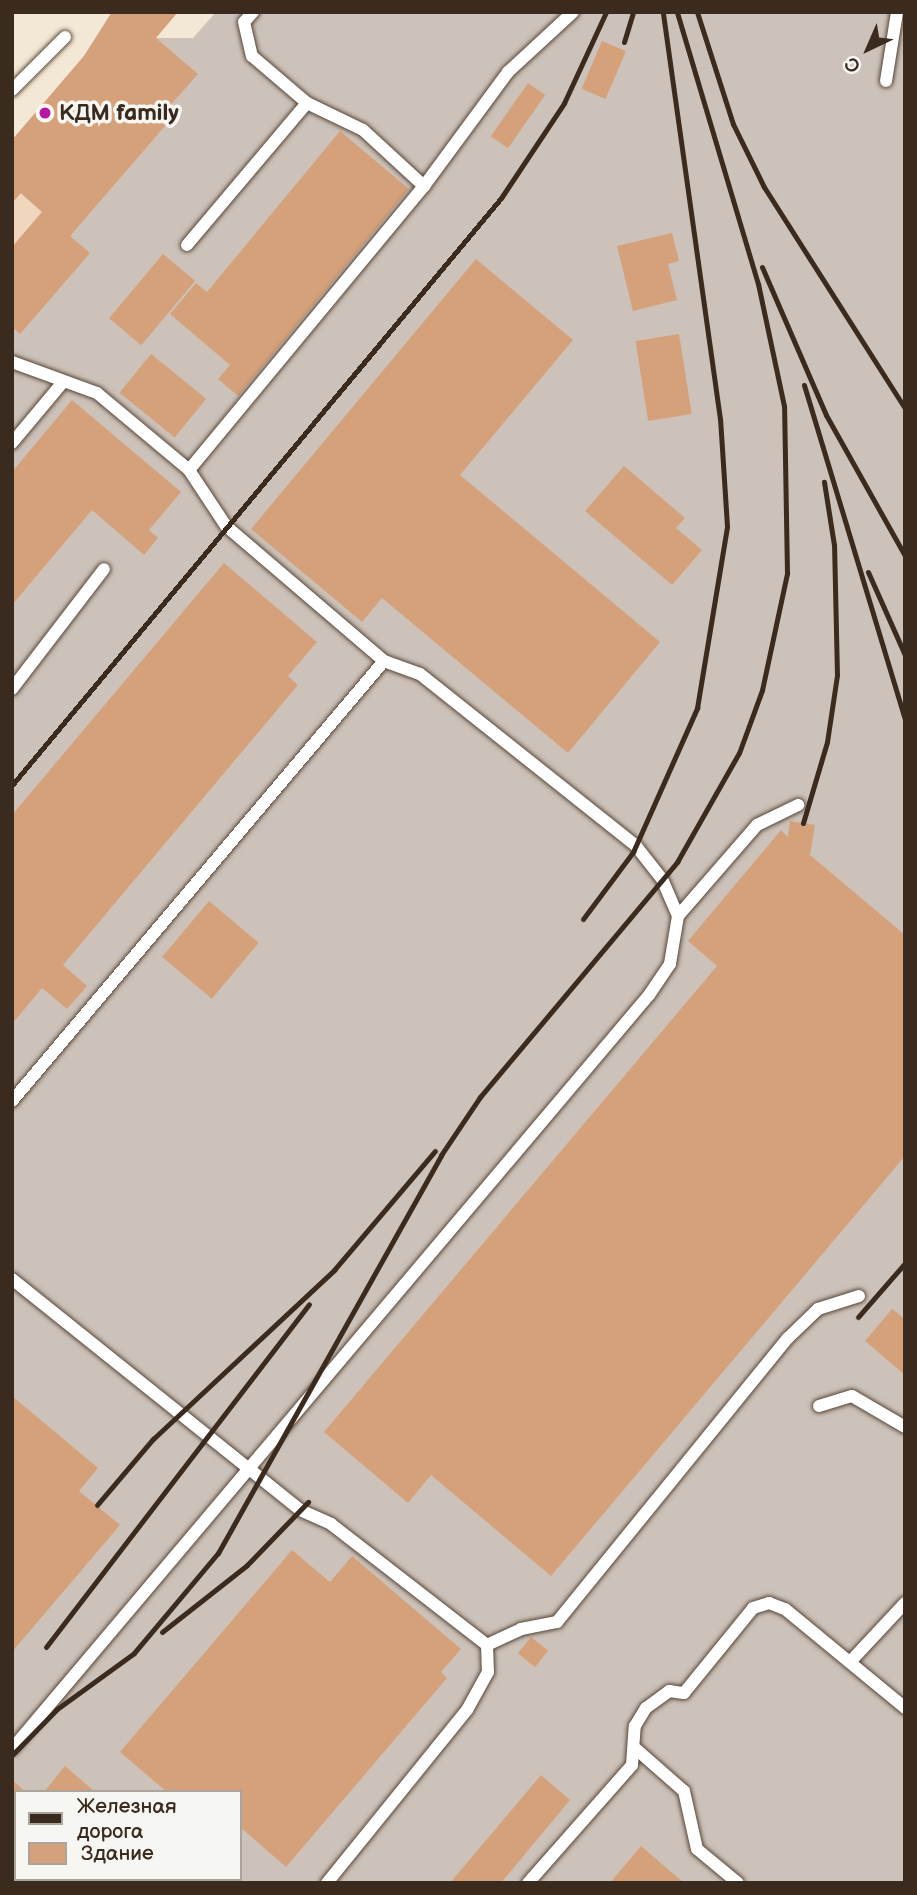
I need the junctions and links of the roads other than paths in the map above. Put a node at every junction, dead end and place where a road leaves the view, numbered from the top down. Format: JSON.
{"nodes":[{"id":1,"x":253,"y":12,"type":"edge"},
{"id":2,"x":573,"y":12,"type":"edge"},
{"id":3,"x":897,"y":12,"type":"edge"},
{"id":4,"x":65,"y":37,"type":"dead end"},
{"id":5,"x":886,"y":81,"type":"dead end"},
{"id":6,"x":12,"y":90,"type":"edge"},
{"id":7,"x":307,"y":103,"type":"junction"},
{"id":8,"x":424,"y":186,"type":"junction"},
{"id":9,"x":187,"y":245,"type":"dead end"},
{"id":10,"x":12,"y":362,"type":"edge"},
{"id":11,"x":62,"y":382,"type":"junction"},
{"id":12,"x":12,"y":443,"type":"edge"},
{"id":13,"x":189,"y":470,"type":"junction"},
{"id":14,"x":104,"y":569,"type":"dead end"},
{"id":15,"x":384,"y":661,"type":"junction"},
{"id":16,"x":12,"y":689,"type":"edge"},
{"id":17,"x":797,"y":805,"type":"dead end"},
{"id":18,"x":678,"y":916,"type":"junction"},
{"id":19,"x":12,"y":1101,"type":"edge"},
{"id":20,"x":12,"y":1279,"type":"edge"},
{"id":21,"x":859,"y":1296,"type":"dead end"},
{"id":22,"x":819,"y":1406,"type":"dead end"},
{"id":23,"x":905,"y":1427,"type":"edge"},
{"id":24,"x":252,"y":1470,"type":"junction"},
{"id":25,"x":905,"y":1603,"type":"edge"},
{"id":26,"x":487,"y":1645,"type":"junction"},
{"id":27,"x":850,"y":1662,"type":"junction"},
{"id":28,"x":905,"y":1708,"type":"edge"},
{"id":29,"x":12,"y":1749,"type":"edge"},
{"id":30,"x":636,"y":1749,"type":"junction"},
{"id":31,"x":327,"y":1883,"type":"edge"},
{"id":32,"x":528,"y":1883,"type":"edge"},
{"id":33,"x":738,"y":1883,"type":"edge"}],
"edges":[{"from":1,"to":7,"type":"lane"},
{"from":2,"to":8,"type":"lane"},
{"from":3,"to":5,"type":"lane"},
{"from":4,"to":6,"type":"lane"},
{"from":7,"to":8,"type":"lane"},
{"from":7,"to":9,"type":"lane"},
{"from":8,"to":13,"type":"lane"},
{"from":10,"to":11,"type":"lane"},
{"from":11,"to":12,"type":"lane"},
{"from":11,"to":13,"type":"lane"},
{"from":13,"to":15,"type":"lane"},
{"from":14,"to":16,"type":"lane"},
{"from":15,"to":18,"type":"lane"},
{"from":15,"to":19,"type":"lane"},
{"from":17,"to":18,"type":"lane"},
{"from":18,"to":24,"type":"lane"},
{"from":20,"to":24,"type":"lane"},
{"from":21,"to":26,"type":"lane"},
{"from":22,"to":23,"type":"lane"},
{"from":24,"to":26,"type":"lane"},
{"from":24,"to":29,"type":"lane"},
{"from":25,"to":27,"type":"lane"},
{"from":26,"to":31,"type":"lane"},
{"from":27,"to":28,"type":"lane"},
{"from":27,"to":30,"type":"lane"},
{"from":30,"to":32,"type":"lane"},
{"from":30,"to":33,"type":"lane"}]}
